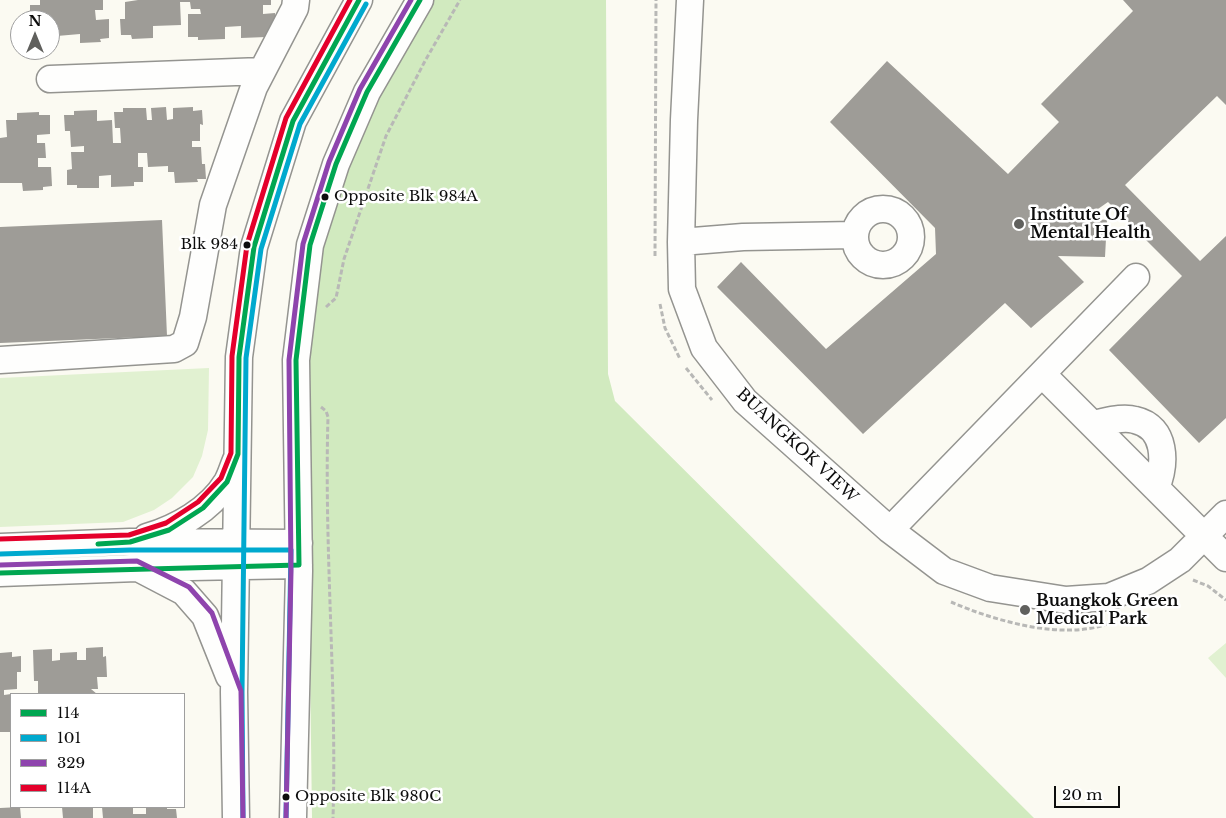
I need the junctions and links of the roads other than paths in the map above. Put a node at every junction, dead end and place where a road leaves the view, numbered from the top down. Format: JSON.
{"nodes":[{"id":1,"x":296,"y":0,"type":"edge"},
{"id":2,"x":359,"y":0,"type":"edge"},
{"id":3,"x":420,"y":0,"type":"edge"},
{"id":4,"x":690,"y":0,"type":"edge"},
{"id":5,"x":262,"y":71,"type":"junction"},
{"id":6,"x":50,"y":79,"type":"dead end"},
{"id":7,"x":854,"y":235,"type":"dead end"},
{"id":8,"x":681,"y":242,"type":"junction"},
{"id":9,"x":1136,"y":277,"type":"dead end"},
{"id":10,"x":0,"y":360,"type":"edge"},
{"id":11,"x":1042,"y":374,"type":"junction"},
{"id":12,"x":1092,"y":424,"type":"junction"},
{"id":13,"x":238,"y":454,"type":"junction"},
{"id":14,"x":1156,"y":488,"type":"junction"},
{"id":15,"x":1226,"y":514,"type":"edge"},
{"id":16,"x":890,"y":530,"type":"junction"},
{"id":17,"x":1204,"y":537,"type":"junction"},
{"id":18,"x":130,"y":542,"type":"junction"},
{"id":19,"x":12,"y":546,"type":"edge"},
{"id":20,"x":299,"y":554,"type":"junction"},
{"id":21,"x":236,"y":555,"type":"junction"},
{"id":22,"x":1226,"y":558,"type":"edge"},
{"id":23,"x":137,"y":568,"type":"junction"},
{"id":24,"x":12,"y":573,"type":"edge"},
{"id":25,"x":234,"y":692,"type":"junction"},
{"id":26,"x":236,"y":818,"type":"edge"},
{"id":27,"x":293,"y":818,"type":"edge"}],
"edges":[{"from":1,"to":5,"type":"street"},
{"from":2,"to":13,"type":"street"},
{"from":3,"to":20,"type":"street"},
{"from":4,"to":8,"type":"street","name":"BUANGKOK VIEW"},
{"from":5,"to":6,"type":"street"},
{"from":5,"to":10,"type":"street"},
{"from":7,"to":8,"type":"street"},
{"from":8,"to":16,"type":"street","name":"BUANGKOK VIEW"},
{"from":9,"to":11,"type":"street"},
{"from":11,"to":12,"type":"street"},
{"from":11,"to":16,"type":"street"},
{"from":12,"to":14,"type":"street"},
{"from":12,"to":14,"type":"street"},
{"from":13,"to":18,"type":"street"},
{"from":13,"to":21,"type":"street"},
{"from":14,"to":17,"type":"street"},
{"from":15,"to":17,"type":"street","name":"BUANGKOK VIEW"},
{"from":16,"to":17,"type":"street","name":"BUANGKOK VIEW"},
{"from":17,"to":22,"type":"street"},
{"from":18,"to":19,"type":"street"},
{"from":18,"to":21,"type":"street"},
{"from":19,"to":24,"type":"street"},
{"from":20,"to":21,"type":"street"},
{"from":20,"to":27,"type":"street"},
{"from":21,"to":23,"type":"street"},
{"from":21,"to":25,"type":"street"},
{"from":23,"to":24,"type":"street"},
{"from":23,"to":25,"type":"street"},
{"from":25,"to":26,"type":"street"}]}
